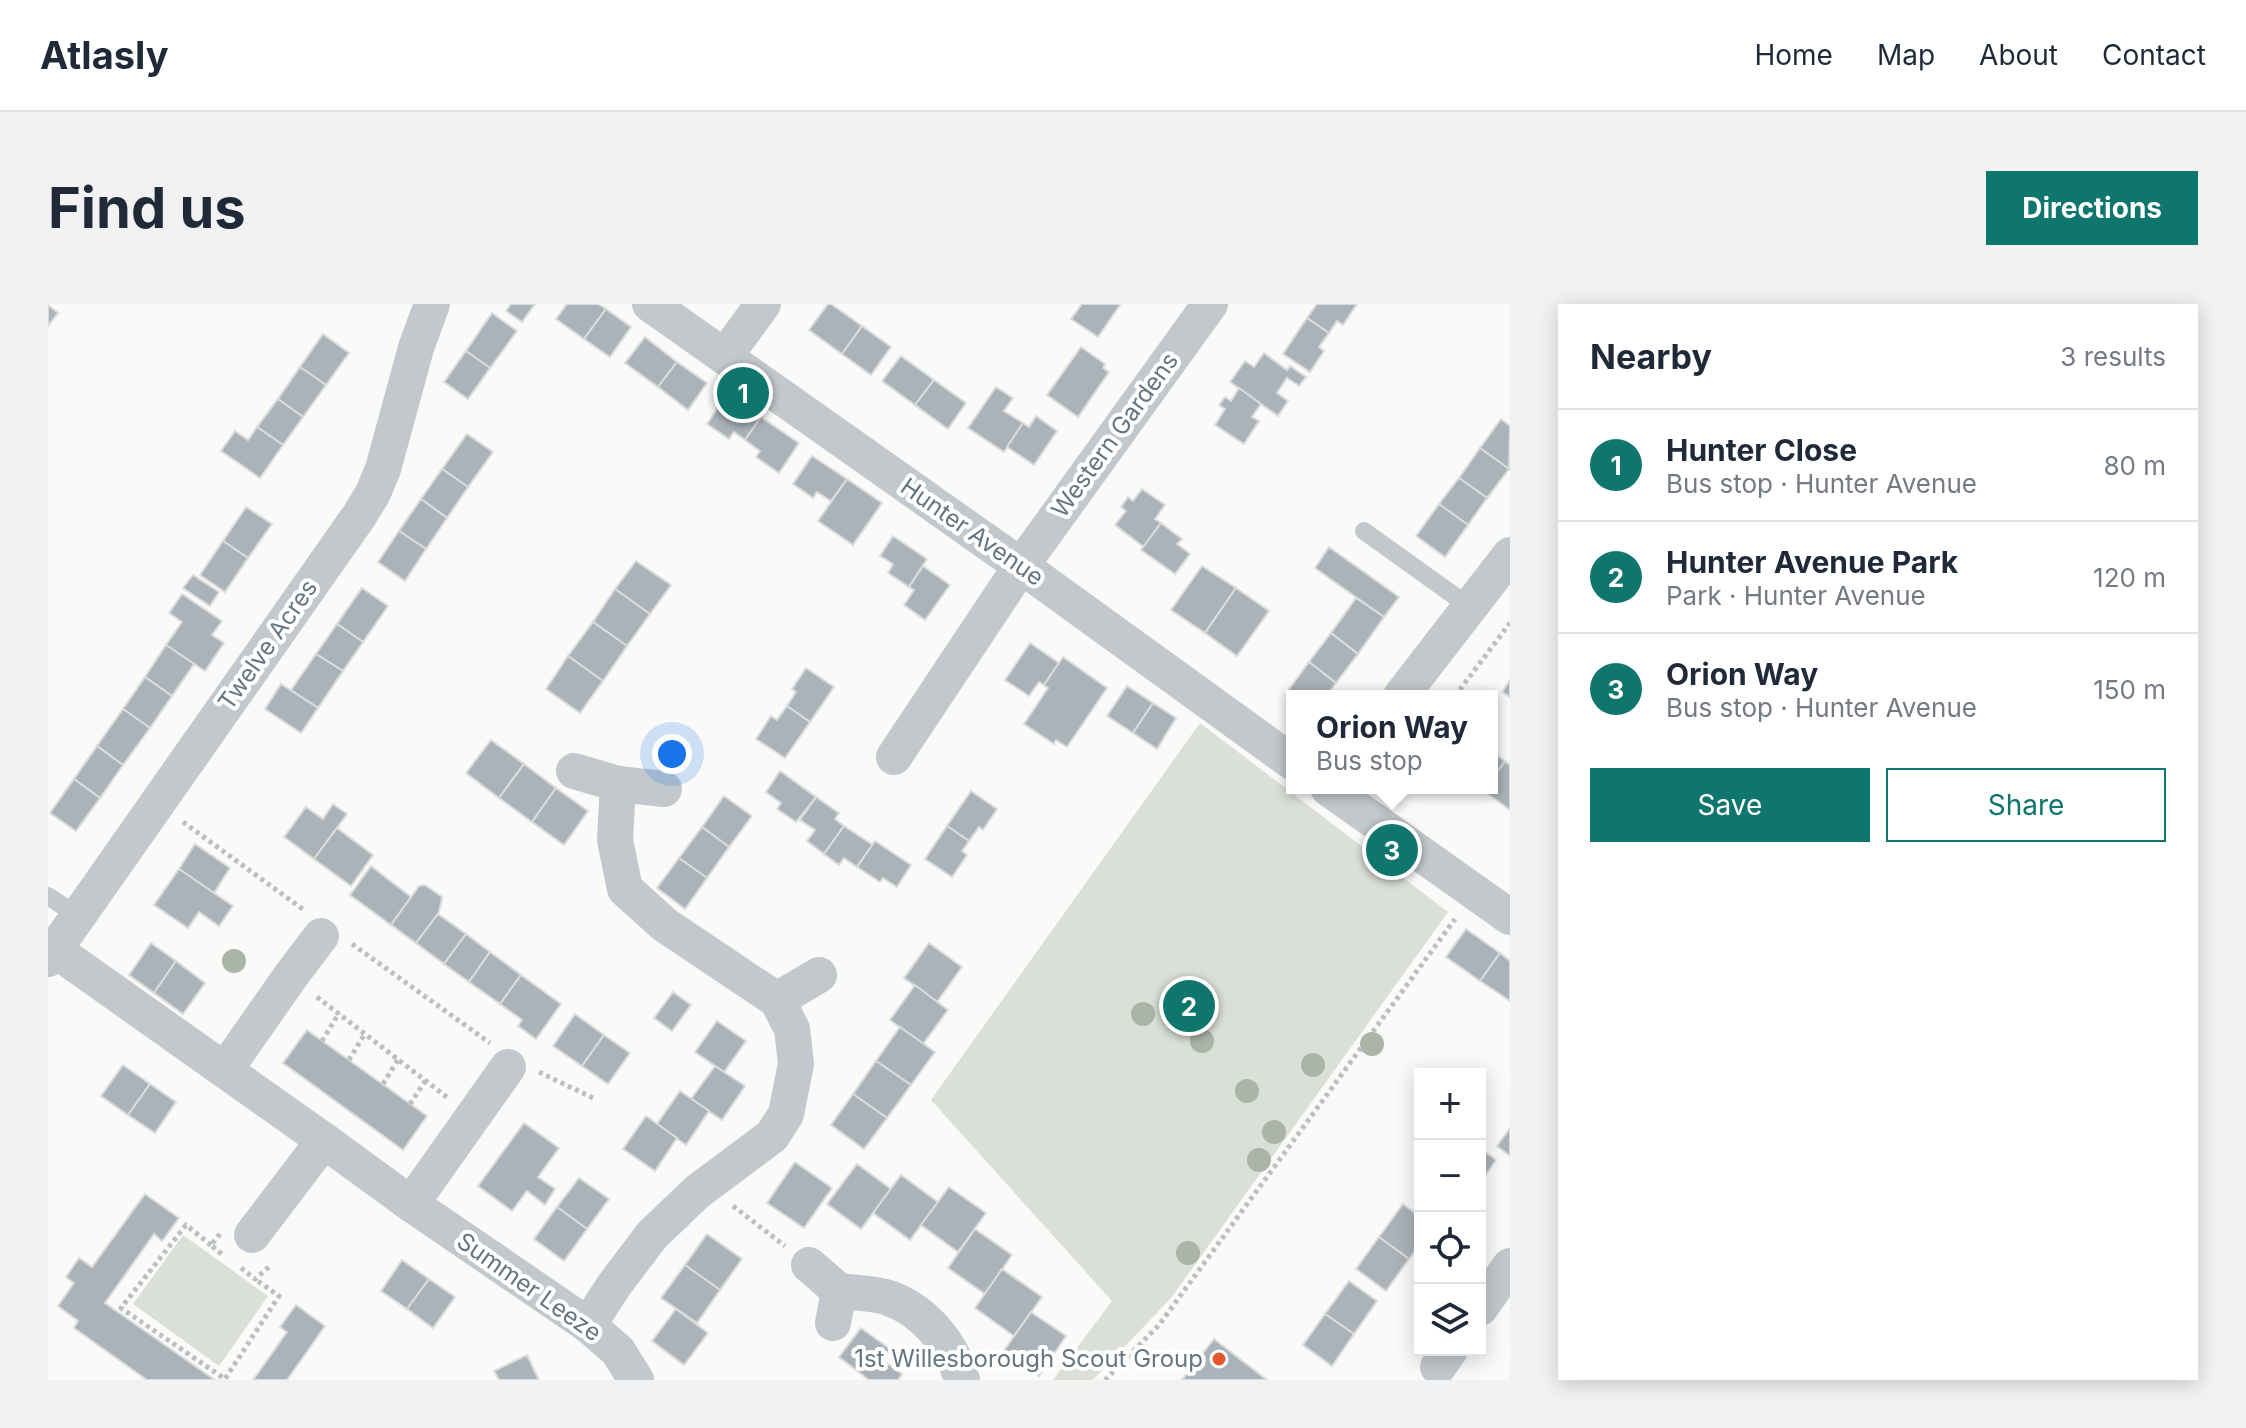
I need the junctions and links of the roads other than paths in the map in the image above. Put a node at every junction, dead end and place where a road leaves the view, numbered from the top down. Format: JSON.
{"nodes":[{"id":1,"x":432,"y":304,"type":"edge"},
{"id":2,"x":650,"y":304,"type":"edge"},
{"id":3,"x":763,"y":304,"type":"edge"},
{"id":4,"x":1210,"y":304,"type":"edge"},
{"id":5,"x":725,"y":356,"type":"junction"},
{"id":6,"x":1364,"y":531,"type":"dead end"},
{"id":7,"x":1510,"y":555,"type":"edge"},
{"id":8,"x":1021,"y":566,"type":"junction"},
{"id":9,"x":1470,"y":607,"type":"junction"},
{"id":10,"x":1406,"y":690,"type":"edge"},
{"id":11,"x":894,"y":757,"type":"dead end"},
{"id":12,"x":1286,"y":758,"type":"edge"},
{"id":13,"x":574,"y":771,"type":"dead end"},
{"id":14,"x":618,"y":784,"type":"junction"},
{"id":15,"x":664,"y":789,"type":"dead end"},
{"id":16,"x":1337,"y":794,"type":"edge"},
{"id":17,"x":48,"y":896,"type":"edge"},
{"id":18,"x":78,"y":916,"type":"junction"},
{"id":19,"x":1510,"y":917,"type":"edge"},
{"id":20,"x":325,"y":932,"type":"road end"},
{"id":21,"x":51,"y":954,"type":"edge"},
{"id":22,"x":819,"y":975,"type":"dead end"},
{"id":23,"x":777,"y":1000,"type":"junction"},
{"id":24,"x":512,"y":1064,"type":"road end"},
{"id":25,"x":225,"y":1070,"type":"junction"},
{"id":26,"x":326,"y":1142,"type":"junction"},
{"id":27,"x":411,"y":1204,"type":"junction"},
{"id":28,"x":252,"y":1235,"type":"dead end"},
{"id":29,"x":809,"y":1265,"type":"road end"},
{"id":30,"x":1510,"y":1266,"type":"edge"},
{"id":31,"x":1486,"y":1300,"type":"edge"},
{"id":32,"x":588,"y":1325,"type":"junction"},
{"id":33,"x":636,"y":1380,"type":"edge"},
{"id":34,"x":962,"y":1380,"type":"edge"}],
"edges":[{"from":1,"to":18,"type":"street","name":"Twelve Acres"},
{"from":2,"to":5,"type":"street","name":"Hunter Avenue"},
{"from":3,"to":5,"type":"street"},
{"from":4,"to":8,"type":"street","name":"Western Gardens"},
{"from":5,"to":8,"type":"street","name":"Hunter Avenue"},
{"from":6,"to":9,"type":"lane"},
{"from":7,"to":9,"type":"street"},
{"from":8,"to":11,"type":"street","name":"Western Gardens"},
{"from":8,"to":12,"type":"street","name":"Hunter Avenue"},
{"from":9,"to":10,"type":"street"},
{"from":13,"to":14,"type":"street"},
{"from":14,"to":15,"type":"street"},
{"from":14,"to":23,"type":"street"},
{"from":16,"to":19,"type":"street"},
{"from":17,"to":18,"type":"lane"},
{"from":18,"to":21,"type":"street","name":"Twelve Acres"},
{"from":20,"to":25,"type":"street"},
{"from":21,"to":25,"type":"street","name":"Summer Leeze"},
{"from":22,"to":23,"type":"street"},
{"from":23,"to":32,"type":"street"},
{"from":24,"to":27,"type":"street"},
{"from":25,"to":26,"type":"street","name":"Summer Leeze"},
{"from":26,"to":27,"type":"street","name":"Summer Leeze"},
{"from":26,"to":28,"type":"street"},
{"from":27,"to":32,"type":"street","name":"Summer Leeze"},
{"from":29,"to":34,"type":"street"},
{"from":30,"to":31,"type":"street"},
{"from":32,"to":33,"type":"street","name":"Summer Leeze"}]}
